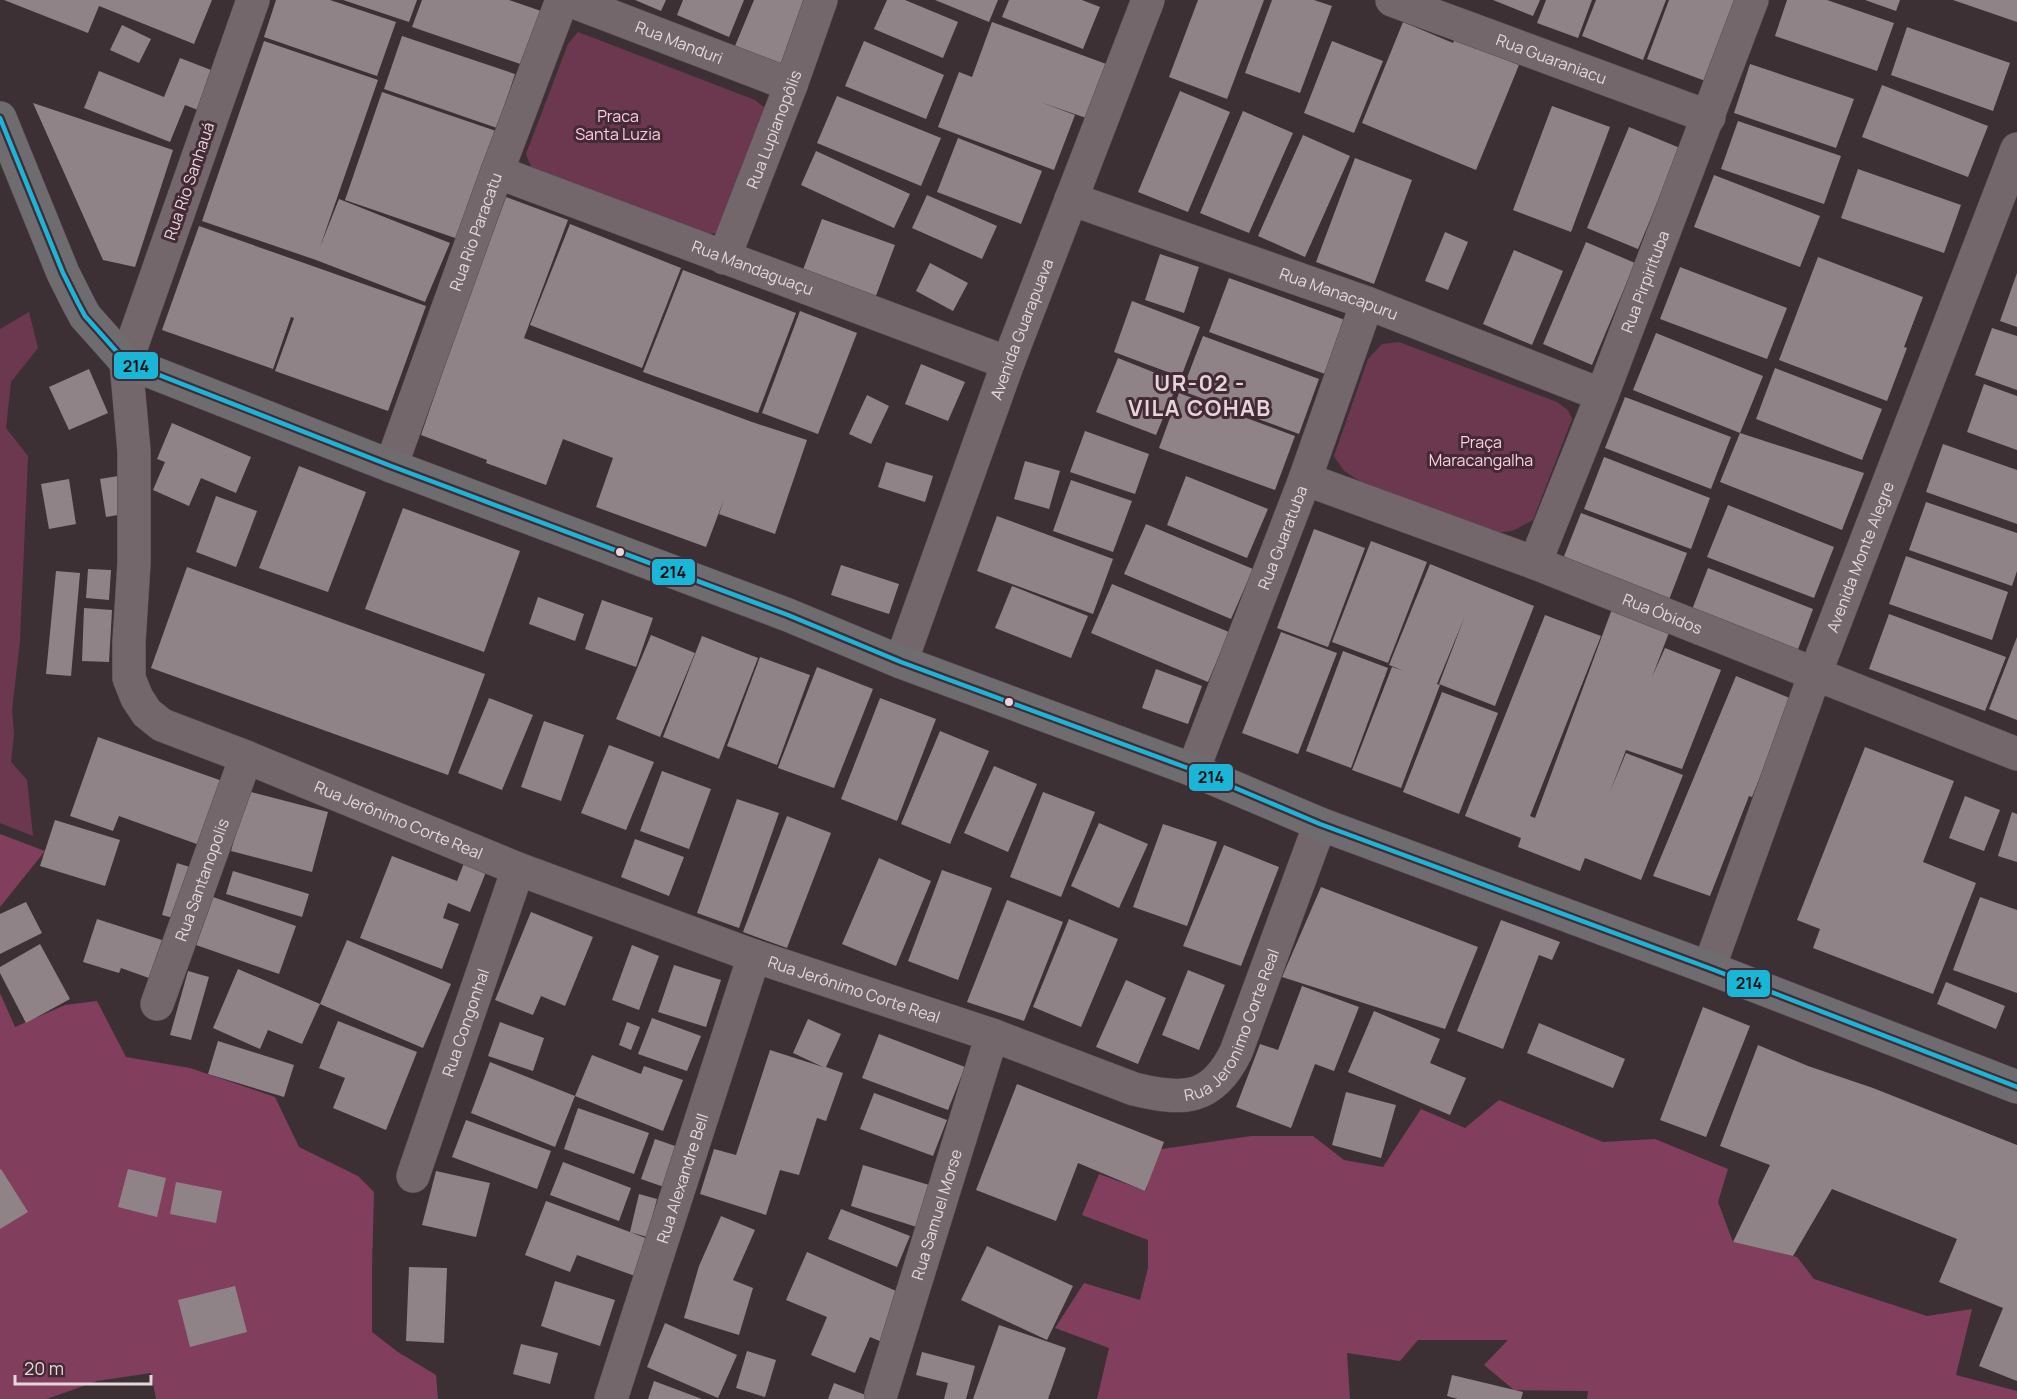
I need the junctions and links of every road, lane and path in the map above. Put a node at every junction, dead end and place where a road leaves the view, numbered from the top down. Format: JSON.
{"nodes":[{"id":1,"x":253,"y":0,"type":"edge"},
{"id":2,"x":562,"y":0,"type":"edge"},
{"id":3,"x":569,"y":0,"type":"edge"},
{"id":4,"x":821,"y":0,"type":"edge"},
{"id":5,"x":1148,"y":0,"type":"edge"},
{"id":6,"x":1392,"y":0,"type":"edge"},
{"id":7,"x":1752,"y":0,"type":"edge"},
{"id":8,"x":791,"y":85,"type":"junction"},
{"id":9,"x":1709,"y":117,"type":"junction"},
{"id":10,"x":0,"y":118,"type":"edge"},
{"id":11,"x":2017,"y":149,"type":"edge"},
{"id":12,"x":497,"y":172,"type":"junction"},
{"id":13,"x":1071,"y":199,"type":"junction"},
{"id":14,"x":724,"y":258,"type":"junction"},
{"id":15,"x":1367,"y":303,"type":"junction"},
{"id":16,"x":126,"y":362,"type":"junction"},
{"id":17,"x":1008,"y":363,"type":"junction"},
{"id":18,"x":1602,"y":395,"type":"junction"},
{"id":19,"x":391,"y":466,"type":"junction"},
{"id":20,"x":1305,"y":479,"type":"junction"},
{"id":21,"x":1535,"y":563,"type":"junction"},
{"id":22,"x":901,"y":662,"type":"junction"},
{"id":23,"x":1815,"y":674,"type":"junction"},
{"id":24,"x":2017,"y":754,"type":"edge"},
{"id":25,"x":246,"y":757,"type":"junction"},
{"id":26,"x":1193,"y":770,"type":"junction"},
{"id":27,"x":1320,"y":824,"type":"junction"},
{"id":28,"x":518,"y":869,"type":"junction"},
{"id":29,"x":754,"y":956,"type":"junction"},
{"id":30,"x":1709,"y":968,"type":"junction"},
{"id":31,"x":157,"y":1004,"type":"dead end"},
{"id":32,"x":992,"y":1035,"type":"junction"},
{"id":33,"x":2017,"y":1087,"type":"edge"},
{"id":34,"x":413,"y":1176,"type":"dead end"},
{"id":35,"x":881,"y":1394,"type":"dead end"},
{"id":36,"x":611,"y":1399,"type":"edge"}],
"edges":[{"from":1,"to":16,"type":"street","name":"Rua Rio Sanhauá"},
{"from":2,"to":12,"type":"street","name":"Rua Rio Paracatu"},
{"from":3,"to":8,"type":"street","name":"Rua Manduri"},
{"from":4,"to":8,"type":"street","name":"Rua Lupianopôlis"},
{"from":5,"to":13,"type":"street","name":"Avenida Guarapuava"},
{"from":6,"to":9,"type":"street","name":"Rua Guaraniacu"},
{"from":7,"to":9,"type":"street","name":"Rua Pirpirituba"},
{"from":8,"to":14,"type":"street","name":"Rua Lupianopôlis"},
{"from":9,"to":18,"type":"street","name":"Rua Pirpirituba"},
{"from":10,"to":16,"type":"main road"},
{"from":11,"to":23,"type":"street","name":"Avenida Monte Alegre"},
{"from":12,"to":14,"type":"street","name":"Rua Mandaguaçu"},
{"from":12,"to":19,"type":"street","name":"Rua Rio Paracatu"},
{"from":13,"to":15,"type":"street","name":"Rua Manacapuru"},
{"from":13,"to":17,"type":"street","name":"Avenida Guarapuava"},
{"from":14,"to":17,"type":"street","name":"Rua Mandaguaçu"},
{"from":15,"to":18,"type":"street","name":"Rua Manacapuru"},
{"from":15,"to":20,"type":"street","name":"Rua Guaratuba"},
{"from":16,"to":19,"type":"main road"},
{"from":16,"to":25,"type":"street","name":"Rua Jerônimo Corte Real"},
{"from":17,"to":22,"type":"street","name":"Avenida Guarapuava"},
{"from":18,"to":21,"type":"street","name":"Rua Pirpirituba"},
{"from":19,"to":22,"type":"main road"},
{"from":20,"to":21,"type":"street","name":"Rua Óbidos"},
{"from":20,"to":26,"type":"street","name":"Rua Guaratuba"},
{"from":21,"to":23,"type":"street","name":"Rua Óbidos"},
{"from":22,"to":26,"type":"main road"},
{"from":23,"to":24,"type":"street","name":"Rua Óbidos"},
{"from":23,"to":30,"type":"street","name":"Avenida Monte Alegre"},
{"from":25,"to":28,"type":"street","name":"Rua Jerônimo Corte Real"},
{"from":25,"to":31,"type":"street","name":"Rua Santanopolis"},
{"from":26,"to":27,"type":"main road"},
{"from":27,"to":30,"type":"main road"},
{"from":27,"to":32,"type":"street","name":"Rua Jeronimo Corte Real"},
{"from":28,"to":29,"type":"street","name":"Rua Jerônimo Corte Real"},
{"from":28,"to":34,"type":"street","name":"Rua Congonhal"},
{"from":29,"to":32,"type":"street","name":"Rua Jerônimo Corte Real"},
{"from":29,"to":36,"type":"street","name":"Rua Alexandre Bell"},
{"from":30,"to":33,"type":"main road"},
{"from":32,"to":35,"type":"street","name":"Rua Samuel Morse"}]}
